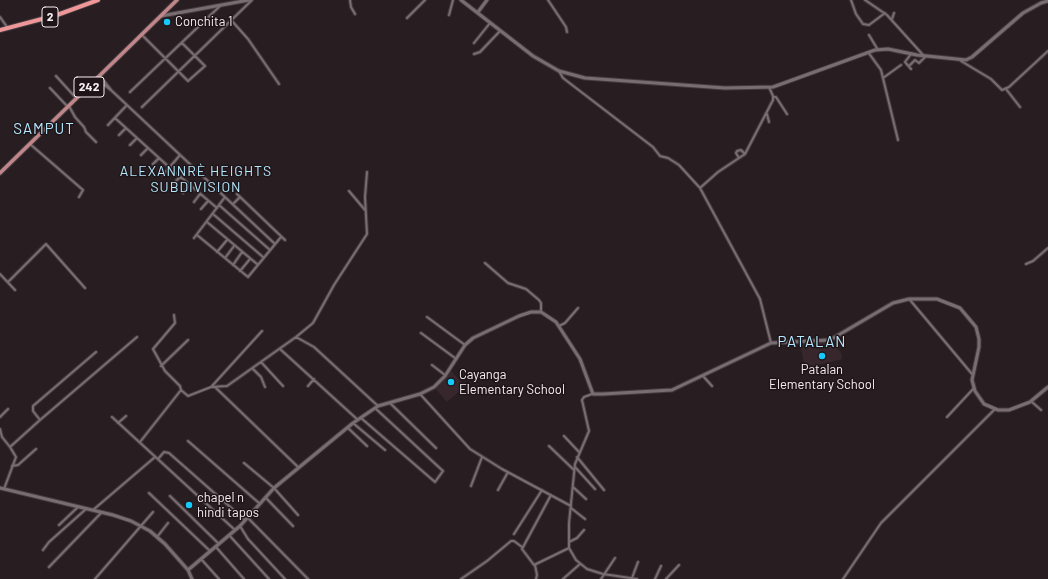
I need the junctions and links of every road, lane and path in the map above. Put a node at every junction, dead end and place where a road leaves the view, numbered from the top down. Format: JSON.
{"nodes":[{"id":1,"x":98,"y":0,"type":"edge"},
{"id":2,"x":177,"y":0,"type":"edge"},
{"id":3,"x":248,"y":0,"type":"edge"},
{"id":4,"x":252,"y":0,"type":"edge"},
{"id":5,"x":350,"y":0,"type":"edge"},
{"id":6,"x":425,"y":0,"type":"edge"},
{"id":7,"x":453,"y":0,"type":"edge"},
{"id":8,"x":461,"y":0,"type":"edge"},
{"id":9,"x":487,"y":0,"type":"edge"},
{"id":10,"x":548,"y":0,"type":"edge"},
{"id":11,"x":852,"y":0,"type":"edge"},
{"id":12,"x":865,"y":0,"type":"edge"},
{"id":13,"x":1048,"y":0,"type":"edge"},
{"id":14,"x":220,"y":5,"type":"junction"},
{"id":15,"x":478,"y":12,"type":"junction"},
{"id":16,"x":885,"y":13,"type":"junction"},
{"id":17,"x":894,"y":13,"type":"dead end"},
{"id":18,"x":355,"y":14,"type":"dead end"},
{"id":19,"x":449,"y":15,"type":"dead end"},
{"id":20,"x":161,"y":16,"type":"junction"},
{"id":21,"x":0,"y":17,"type":"edge"},
{"id":22,"x":407,"y":18,"type":"dead end"},
{"id":23,"x":231,"y":21,"type":"junction"},
{"id":24,"x":892,"y":21,"type":"junction"},
{"id":25,"x":491,"y":22,"type":"junction"},
{"id":26,"x":8,"y":28,"type":"junction"},
{"id":27,"x":0,"y":30,"type":"edge"},
{"id":28,"x":501,"y":30,"type":"junction"},
{"id":29,"x":567,"y":32,"type":"dead end"},
{"id":30,"x":142,"y":35,"type":"junction"},
{"id":31,"x":869,"y":35,"type":"dead end"},
{"id":32,"x":182,"y":43,"type":"junction"},
{"id":33,"x":474,"y":44,"type":"dead end"},
{"id":34,"x":878,"y":50,"type":"junction"},
{"id":35,"x":1048,"y":51,"type":"edge"},
{"id":36,"x":868,"y":52,"type":"junction"},
{"id":37,"x":474,"y":54,"type":"dead end"},
{"id":38,"x":911,"y":54,"type":"junction"},
{"id":39,"x":195,"y":55,"type":"junction"},
{"id":40,"x":926,"y":56,"type":"junction"},
{"id":41,"x":165,"y":59,"type":"junction"},
{"id":42,"x":961,"y":61,"type":"junction"},
{"id":43,"x":909,"y":66,"type":"junction"},
{"id":44,"x":902,"y":70,"type":"dead end"},
{"id":45,"x":911,"y":70,"type":"dead end"},
{"id":46,"x":559,"y":71,"type":"junction"},
{"id":47,"x":178,"y":72,"type":"junction"},
{"id":48,"x":56,"y":76,"type":"dead end"},
{"id":49,"x":100,"y":76,"type":"junction"},
{"id":50,"x":883,"y":78,"type":"junction"},
{"id":51,"x":97,"y":79,"type":"junction"},
{"id":52,"x":104,"y":80,"type":"junction"},
{"id":53,"x":101,"y":83,"type":"junction"},
{"id":54,"x":279,"y":84,"type":"dead end"},
{"id":55,"x":769,"y":87,"type":"junction"},
{"id":56,"x":50,"y":88,"type":"dead end"},
{"id":57,"x":1006,"y":89,"type":"junction"},
{"id":58,"x":112,"y":91,"type":"junction"},
{"id":59,"x":130,"y":92,"type":"dead end"},
{"id":60,"x":773,"y":97,"type":"junction"},
{"id":61,"x":76,"y":99,"type":"junction"},
{"id":62,"x":127,"y":105,"type":"junction"},
{"id":63,"x":69,"y":106,"type":"junction"},
{"id":64,"x":142,"y":107,"type":"dead end"},
{"id":65,"x":1020,"y":107,"type":"dead end"},
{"id":66,"x":767,"y":114,"type":"junction"},
{"id":67,"x":787,"y":114,"type":"dead end"},
{"id":68,"x":115,"y":118,"type":"junction"},
{"id":69,"x":769,"y":122,"type":"dead end"},
{"id":70,"x":108,"y":126,"type":"dead end"},
{"id":71,"x":126,"y":128,"type":"junction"},
{"id":72,"x":119,"y":135,"type":"dead end"},
{"id":73,"x":137,"y":138,"type":"junction"},
{"id":74,"x":898,"y":140,"type":"dead end"},
{"id":75,"x":96,"y":142,"type":"dead end"},
{"id":76,"x":30,"y":144,"type":"junction"},
{"id":77,"x":130,"y":145,"type":"dead end"},
{"id":78,"x":148,"y":148,"type":"junction"},
{"id":79,"x":745,"y":154,"type":"junction"},
{"id":80,"x":180,"y":155,"type":"junction"},
{"id":81,"x":141,"y":156,"type":"dead end"},
{"id":82,"x":159,"y":158,"type":"junction"},
{"id":83,"x":739,"y":158,"type":"junction"},
{"id":84,"x":153,"y":164,"type":"dead end"},
{"id":85,"x":169,"y":167,"type":"junction"},
{"id":86,"x":367,"y":172,"type":"dead end"},
{"id":87,"x":0,"y":173,"type":"edge"},
{"id":88,"x":163,"y":175,"type":"dead end"},
{"id":89,"x":180,"y":176,"type":"junction"},
{"id":90,"x":173,"y":184,"type":"dead end"},
{"id":91,"x":190,"y":185,"type":"junction"},
{"id":92,"x":700,"y":188,"type":"junction"},
{"id":93,"x":349,"y":191,"type":"dead end"},
{"id":94,"x":183,"y":193,"type":"dead end"},
{"id":95,"x":200,"y":194,"type":"junction"},
{"id":96,"x":238,"y":194,"type":"dead end"},
{"id":97,"x":79,"y":197,"type":"dead end"},
{"id":98,"x":225,"y":197,"type":"junction"},
{"id":99,"x":240,"y":197,"type":"junction"},
{"id":100,"x":208,"y":200,"type":"junction"},
{"id":101,"x":194,"y":202,"type":"dead end"},
{"id":102,"x":233,"y":204,"type":"junction"},
{"id":103,"x":218,"y":206,"type":"junction"},
{"id":104,"x":201,"y":209,"type":"dead end"},
{"id":105,"x":366,"y":211,"type":"junction"},
{"id":106,"x":213,"y":214,"type":"junction"},
{"id":107,"x":207,"y":222,"type":"junction"},
{"id":108,"x":197,"y":235,"type":"junction"},
{"id":109,"x":281,"y":237,"type":"junction"},
{"id":110,"x":194,"y":238,"type":"dead end"},
{"id":111,"x":227,"y":240,"type":"junction"},
{"id":112,"x":285,"y":240,"type":"dead end"},
{"id":113,"x":275,"y":244,"type":"junction"},
{"id":114,"x":235,"y":246,"type":"junction"},
{"id":115,"x":1048,"y":248,"type":"edge"},
{"id":116,"x":270,"y":250,"type":"junction"},
{"id":117,"x":217,"y":252,"type":"junction"},
{"id":118,"x":242,"y":252,"type":"junction"},
{"id":119,"x":263,"y":257,"type":"junction"},
{"id":120,"x":225,"y":258,"type":"junction"},
{"id":121,"x":250,"y":259,"type":"junction"},
{"id":122,"x":484,"y":263,"type":"dead end"},
{"id":123,"x":257,"y":264,"type":"junction"},
{"id":124,"x":1026,"y":264,"type":"dead end"},
{"id":125,"x":233,"y":265,"type":"junction"},
{"id":126,"x":240,"y":271,"type":"junction"},
{"id":127,"x":0,"y":274,"type":"edge"},
{"id":128,"x":8,"y":282,"type":"junction"},
{"id":129,"x":84,"y":288,"type":"dead end"},
{"id":130,"x":15,"y":290,"type":"dead end"},
{"id":131,"x":909,"y":298,"type":"junction"},
{"id":132,"x":578,"y":308,"type":"dead end"},
{"id":133,"x":541,"y":312,"type":"junction"},
{"id":134,"x":174,"y":315,"type":"dead end"},
{"id":135,"x":427,"y":317,"type":"dead end"},
{"id":136,"x":559,"y":326,"type":"junction"},
{"id":137,"x":262,"y":331,"type":"dead end"},
{"id":138,"x":420,"y":333,"type":"dead end"},
{"id":139,"x":137,"y":337,"type":"dead end"},
{"id":140,"x":296,"y":337,"type":"junction"},
{"id":141,"x":188,"y":340,"type":"dead end"},
{"id":142,"x":771,"y":343,"type":"junction"},
{"id":143,"x":464,"y":345,"type":"junction"},
{"id":144,"x":280,"y":349,"type":"junction"},
{"id":145,"x":96,"y":352,"type":"dead end"},
{"id":146,"x":455,"y":358,"type":"junction"},
{"id":147,"x":261,"y":362,"type":"junction"},
{"id":148,"x":432,"y":365,"type":"dead end"},
{"id":149,"x":161,"y":366,"type":"junction"},
{"id":150,"x":252,"y":369,"type":"junction"},
{"id":151,"x":972,"y":374,"type":"junction"},
{"id":152,"x":445,"y":375,"type":"junction"},
{"id":153,"x":703,"y":376,"type":"junction"},
{"id":154,"x":314,"y":379,"type":"junction"},
{"id":155,"x":283,"y":386,"type":"dead end"},
{"id":156,"x":308,"y":386,"type":"dead end"},
{"id":157,"x":712,"y":386,"type":"dead end"},
{"id":158,"x":211,"y":387,"type":"junction"},
{"id":159,"x":265,"y":387,"type":"dead end"},
{"id":160,"x":216,"y":388,"type":"junction"},
{"id":161,"x":974,"y":388,"type":"junction"},
{"id":162,"x":1048,"y":388,"type":"edge"},
{"id":163,"x":181,"y":390,"type":"junction"},
{"id":164,"x":420,"y":394,"type":"junction"},
{"id":165,"x":593,"y":394,"type":"junction"},
{"id":166,"x":389,"y":402,"type":"junction"},
{"id":167,"x":1032,"y":402,"type":"junction"},
{"id":168,"x":376,"y":407,"type":"junction"},
{"id":169,"x":8,"y":409,"type":"dead end"},
{"id":170,"x":995,"y":409,"type":"junction"},
{"id":171,"x":1041,"y":410,"type":"dead end"},
{"id":172,"x":1,"y":415,"type":"edge"},
{"id":173,"x":126,"y":416,"type":"dead end"},
{"id":174,"x":112,"y":417,"type":"dead end"},
{"id":175,"x":947,"y":417,"type":"dead end"},
{"id":176,"x":360,"y":419,"type":"junction"},
{"id":177,"x":40,"y":420,"type":"junction"},
{"id":178,"x":353,"y":422,"type":"junction"},
{"id":179,"x":118,"y":423,"type":"junction"},
{"id":180,"x":348,"y":427,"type":"junction"},
{"id":181,"x":0,"y":429,"type":"edge"},
{"id":182,"x":564,"y":436,"type":"dead end"},
{"id":183,"x":188,"y":441,"type":"dead end"},
{"id":184,"x":140,"y":442,"type":"junction"},
{"id":185,"x":367,"y":446,"type":"dead end"},
{"id":186,"x":549,"y":446,"type":"dead end"},
{"id":187,"x":10,"y":447,"type":"junction"},
{"id":188,"x":436,"y":448,"type":"dead end"},
{"id":189,"x":36,"y":449,"type":"dead end"},
{"id":190,"x":385,"y":450,"type":"dead end"},
{"id":191,"x":579,"y":452,"type":"junction"},
{"id":192,"x":155,"y":457,"type":"junction"},
{"id":193,"x":482,"y":457,"type":"junction"},
{"id":194,"x":577,"y":457,"type":"junction"},
{"id":195,"x":158,"y":459,"type":"junction"},
{"id":196,"x":244,"y":463,"type":"dead end"},
{"id":197,"x":12,"y":466,"type":"junction"},
{"id":198,"x":298,"y":467,"type":"junction"},
{"id":199,"x":575,"y":467,"type":"junction"},
{"id":200,"x":575,"y":470,"type":"junction"},
{"id":201,"x":508,"y":472,"type":"junction"},
{"id":202,"x":471,"y":486,"type":"dead end"},
{"id":203,"x":573,"y":487,"type":"junction"},
{"id":204,"x":274,"y":488,"type":"junction"},
{"id":205,"x":2,"y":489,"type":"edge"},
{"id":206,"x":594,"y":489,"type":"dead end"},
{"id":207,"x":498,"y":490,"type":"dead end"},
{"id":208,"x":542,"y":490,"type":"junction"},
{"id":209,"x":604,"y":490,"type":"dead end"},
{"id":210,"x":149,"y":493,"type":"dead end"},
{"id":211,"x":551,"y":495,"type":"junction"},
{"id":212,"x":170,"y":496,"type":"dead end"},
{"id":213,"x":265,"y":497,"type":"junction"},
{"id":214,"x":586,"y":500,"type":"dead end"},
{"id":215,"x":259,"y":503,"type":"junction"},
{"id":216,"x":79,"y":506,"type":"junction"},
{"id":217,"x":571,"y":507,"type":"junction"},
{"id":218,"x":87,"y":508,"type":"junction"},
{"id":219,"x":93,"y":510,"type":"junction"},
{"id":220,"x":102,"y":512,"type":"junction"},
{"id":221,"x":153,"y":512,"type":"dead end"},
{"id":222,"x":298,"y":515,"type":"dead end"},
{"id":223,"x":246,"y":519,"type":"junction"},
{"id":224,"x":586,"y":519,"type":"dead end"},
{"id":225,"x":168,"y":523,"type":"dead end"},
{"id":226,"x":59,"y":525,"type":"dead end"},
{"id":227,"x":142,"y":526,"type":"junction"},
{"id":228,"x":240,"y":526,"type":"junction"},
{"id":229,"x":293,"y":526,"type":"dead end"},
{"id":230,"x":235,"y":530,"type":"junction"},
{"id":231,"x":584,"y":530,"type":"dead end"},
{"id":232,"x":514,"y":534,"type":"dead end"},
{"id":233,"x":229,"y":536,"type":"junction"},
{"id":234,"x":157,"y":537,"type":"junction"},
{"id":235,"x":569,"y":542,"type":"junction"},
{"id":236,"x":219,"y":544,"type":"junction"},
{"id":237,"x":216,"y":546,"type":"junction"},
{"id":238,"x":522,"y":547,"type":"junction"},
{"id":239,"x":569,"y":548,"type":"junction"},
{"id":240,"x":43,"y":550,"type":"dead end"},
{"id":241,"x":210,"y":551,"type":"junction"},
{"id":242,"x":614,"y":558,"type":"dead end"},
{"id":243,"x":201,"y":559,"type":"junction"},
{"id":244,"x":638,"y":562,"type":"dead end"},
{"id":245,"x":580,"y":564,"type":"junction"},
{"id":246,"x":534,"y":565,"type":"junction"},
{"id":247,"x":679,"y":565,"type":"dead end"},
{"id":248,"x":661,"y":566,"type":"dead end"},
{"id":249,"x":49,"y":567,"type":"dead end"},
{"id":250,"x":188,"y":570,"type":"junction"},
{"id":251,"x":603,"y":574,"type":"junction"},
{"id":252,"x":615,"y":576,"type":"junction"},
{"id":253,"x":618,"y":578,"type":"edge"},
{"id":254,"x":628,"y":578,"type":"edge"},
{"id":255,"x":95,"y":579,"type":"edge"},
{"id":256,"x":192,"y":579,"type":"edge"},
{"id":257,"x":219,"y":579,"type":"edge"},
{"id":258,"x":244,"y":579,"type":"edge"},
{"id":259,"x":269,"y":579,"type":"edge"},
{"id":260,"x":285,"y":579,"type":"edge"},
{"id":261,"x":308,"y":579,"type":"edge"},
{"id":262,"x":461,"y":579,"type":"edge"},
{"id":263,"x":536,"y":579,"type":"edge"},
{"id":264,"x":563,"y":579,"type":"edge"},
{"id":265,"x":601,"y":579,"type":"edge"},
{"id":266,"x":613,"y":579,"type":"edge"},
{"id":267,"x":633,"y":579,"type":"edge"},
{"id":268,"x":637,"y":579,"type":"edge"},
{"id":269,"x":655,"y":579,"type":"edge"},
{"id":270,"x":666,"y":579,"type":"edge"},
{"id":271,"x":843,"y":579,"type":"edge"}],
"edges":[{"from":1,"to":26,"type":"highway","number":"2"},
{"from":2,"to":20,"type":"main road","number":"242"},
{"from":3,"to":14,"type":"street"},
{"from":4,"to":23,"type":"street"},
{"from":5,"to":18,"type":"street"},
{"from":6,"to":22,"type":"street"},
{"from":7,"to":19,"type":"street"},
{"from":8,"to":15,"type":"street"},
{"from":9,"to":15,"type":"street"},
{"from":10,"to":29,"type":"street"},
{"from":11,"to":16,"type":"street"},
{"from":12,"to":16,"type":"street"},
{"from":13,"to":42,"type":"street"},
{"from":14,"to":20,"type":"street"},
{"from":14,"to":32,"type":"street"},
{"from":15,"to":25,"type":"street"},
{"from":16,"to":24,"type":"street"},
{"from":17,"to":24,"type":"street"},
{"from":20,"to":30,"type":"main road","number":"242"},
{"from":21,"to":26,"type":"street"},
{"from":23,"to":39,"type":"street"},
{"from":23,"to":54,"type":"street"},
{"from":24,"to":40,"type":"street"},
{"from":25,"to":28,"type":"street"},
{"from":25,"to":33,"type":"street"},
{"from":26,"to":27,"type":"highway","number":"2"},
{"from":28,"to":37,"type":"street"},
{"from":28,"to":46,"type":"street"},
{"from":30,"to":41,"type":"street"},
{"from":30,"to":49,"type":"main road","number":"242"},
{"from":31,"to":34,"type":"street"},
{"from":32,"to":39,"type":"street"},
{"from":32,"to":41,"type":"street"},
{"from":34,"to":36,"type":"street"},
{"from":34,"to":38,"type":"street"},
{"from":35,"to":57,"type":"street"},
{"from":36,"to":50,"type":"street"},
{"from":36,"to":55,"type":"street"},
{"from":38,"to":40,"type":"street"},
{"from":38,"to":43,"type":"street"},
{"from":39,"to":47,"type":"street"},
{"from":39,"to":47,"type":"street"},
{"from":40,"to":42,"type":"street"},
{"from":40,"to":43,"type":"street"},
{"from":41,"to":47,"type":"street"},
{"from":41,"to":59,"type":"street"},
{"from":42,"to":57,"type":"street"},
{"from":43,"to":45,"type":"street"},
{"from":44,"to":50,"type":"street"},
{"from":46,"to":55,"type":"street"},
{"from":46,"to":92,"type":"street"},
{"from":47,"to":64,"type":"street"},
{"from":48,"to":61,"type":"street"},
{"from":49,"to":51,"type":"main road","number":"242"},
{"from":49,"to":52,"type":"street"},
{"from":50,"to":74,"type":"street"},
{"from":51,"to":53,"type":"street"},
{"from":51,"to":61,"type":"main road","number":"242"},
{"from":52,"to":53,"type":"street"},
{"from":52,"to":58,"type":"street"},
{"from":53,"to":58,"type":"street"},
{"from":55,"to":60,"type":"street"},
{"from":56,"to":63,"type":"street"},
{"from":57,"to":65,"type":"street"},
{"from":58,"to":62,"type":"street"},
{"from":60,"to":66,"type":"street"},
{"from":60,"to":67,"type":"street"},
{"from":61,"to":63,"type":"main road","number":"242"},
{"from":62,"to":68,"type":"street"},
{"from":62,"to":80,"type":"street"},
{"from":63,"to":75,"type":"street"},
{"from":63,"to":76,"type":"main road","number":"242"},
{"from":66,"to":69,"type":"street"},
{"from":66,"to":79,"type":"street"},
{"from":68,"to":70,"type":"street"},
{"from":68,"to":71,"type":"street"},
{"from":71,"to":72,"type":"street"},
{"from":71,"to":73,"type":"street"},
{"from":73,"to":77,"type":"street"},
{"from":73,"to":78,"type":"street"},
{"from":76,"to":87,"type":"main road","number":"242"},
{"from":76,"to":97,"type":"street"},
{"from":78,"to":81,"type":"street"},
{"from":78,"to":82,"type":"street"},
{"from":79,"to":83,"type":"street"},
{"from":79,"to":83,"type":"street"},
{"from":80,"to":85,"type":"street"},
{"from":80,"to":98,"type":"street"},
{"from":82,"to":84,"type":"street"},
{"from":82,"to":85,"type":"street"},
{"from":83,"to":92,"type":"street"},
{"from":85,"to":88,"type":"street"},
{"from":85,"to":89,"type":"street"},
{"from":86,"to":105,"type":"street"},
{"from":89,"to":90,"type":"street"},
{"from":89,"to":91,"type":"street"},
{"from":91,"to":94,"type":"street"},
{"from":91,"to":95,"type":"street"},
{"from":92,"to":142,"type":"street"},
{"from":93,"to":105,"type":"street"},
{"from":95,"to":100,"type":"street"},
{"from":95,"to":101,"type":"street"},
{"from":96,"to":99,"type":"street"},
{"from":98,"to":102,"type":"street"},
{"from":98,"to":103,"type":"street"},
{"from":99,"to":102,"type":"street"},
{"from":99,"to":109,"type":"street"},
{"from":100,"to":103,"type":"street"},
{"from":100,"to":104,"type":"street"},
{"from":102,"to":113,"type":"street"},
{"from":103,"to":106,"type":"street"},
{"from":103,"to":116,"type":"street"},
{"from":105,"to":140,"type":"street"},
{"from":106,"to":107,"type":"street"},
{"from":106,"to":119,"type":"street"},
{"from":107,"to":108,"type":"street"},
{"from":107,"to":111,"type":"street"},
{"from":108,"to":110,"type":"street"},
{"from":108,"to":117,"type":"street"},
{"from":109,"to":112,"type":"street"},
{"from":109,"to":113,"type":"street"},
{"from":111,"to":114,"type":"street"},
{"from":111,"to":117,"type":"street"},
{"from":113,"to":116,"type":"street"},
{"from":114,"to":118,"type":"street"},
{"from":114,"to":120,"type":"street"},
{"from":115,"to":124,"type":"street"},
{"from":116,"to":119,"type":"street"},
{"from":117,"to":120,"type":"street"},
{"from":118,"to":121,"type":"street"},
{"from":118,"to":125,"type":"street"},
{"from":119,"to":123,"type":"street"},
{"from":120,"to":125,"type":"street"},
{"from":121,"to":123,"type":"street"},
{"from":121,"to":126,"type":"street"},
{"from":122,"to":133,"type":"street"},
{"from":123,"to":126,"type":"street"},
{"from":125,"to":126,"type":"street"},
{"from":127,"to":128,"type":"street"},
{"from":128,"to":129,"type":"street"},
{"from":128,"to":130,"type":"street"},
{"from":131,"to":142,"type":"street"},
{"from":131,"to":151,"type":"street"},
{"from":131,"to":151,"type":"street"},
{"from":132,"to":136,"type":"street"},
{"from":133,"to":136,"type":"street"},
{"from":133,"to":143,"type":"street"},
{"from":134,"to":149,"type":"street"},
{"from":135,"to":143,"type":"street"},
{"from":136,"to":165,"type":"street"},
{"from":137,"to":158,"type":"street"},
{"from":138,"to":146,"type":"street"},
{"from":139,"to":177,"type":"street"},
{"from":140,"to":144,"type":"street"},
{"from":140,"to":168,"type":"street"},
{"from":141,"to":149,"type":"street"},
{"from":142,"to":153,"type":"street"},
{"from":143,"to":146,"type":"street"},
{"from":144,"to":147,"type":"street"},
{"from":144,"to":154,"type":"street"},
{"from":145,"to":177,"type":"street"},
{"from":146,"to":152,"type":"street"},
{"from":147,"to":150,"type":"street"},
{"from":147,"to":155,"type":"street"},
{"from":148,"to":152,"type":"street"},
{"from":149,"to":163,"type":"street"},
{"from":150,"to":159,"type":"street"},
{"from":150,"to":160,"type":"street"},
{"from":151,"to":161,"type":"street"},
{"from":152,"to":164,"type":"street"},
{"from":153,"to":157,"type":"street"},
{"from":153,"to":165,"type":"street"},
{"from":154,"to":156,"type":"street"},
{"from":154,"to":176,"type":"street"},
{"from":158,"to":160,"type":"street"},
{"from":158,"to":163,"type":"street"},
{"from":160,"to":198,"type":"street"},
{"from":161,"to":170,"type":"street"},
{"from":161,"to":175,"type":"street"},
{"from":162,"to":167,"type":"street"},
{"from":163,"to":184,"type":"street"},
{"from":164,"to":166,"type":"street"},
{"from":164,"to":193,"type":"street"},
{"from":165,"to":191,"type":"street"},
{"from":166,"to":168,"type":"street"},
{"from":166,"to":188,"type":"street"},
{"from":167,"to":170,"type":"street"},
{"from":167,"to":171,"type":"street"},
{"from":168,"to":176,"type":"street"},
{"from":168,"to":176,"type":"street"},
{"from":169,"to":172,"type":"street"},
{"from":170,"to":271,"type":"street"},
{"from":173,"to":179,"type":"street"},
{"from":174,"to":179,"type":"street"},
{"from":176,"to":178,"type":"street"},
{"from":177,"to":187,"type":"street"},
{"from":178,"to":180,"type":"street"},
{"from":178,"to":190,"type":"street"},
{"from":179,"to":184,"type":"street"},
{"from":180,"to":185,"type":"street"},
{"from":180,"to":198,"type":"street"},
{"from":181,"to":187,"type":"street"},
{"from":182,"to":191,"type":"street"},
{"from":183,"to":215,"type":"street"},
{"from":184,"to":192,"type":"street"},
{"from":186,"to":200,"type":"street"},
{"from":187,"to":197,"type":"street"},
{"from":189,"to":197,"type":"street"},
{"from":191,"to":194,"type":"street"},
{"from":192,"to":195,"type":"street"},
{"from":192,"to":219,"type":"street"},
{"from":193,"to":201,"type":"street"},
{"from":193,"to":202,"type":"street"},
{"from":194,"to":199,"type":"street"},
{"from":194,"to":209,"type":"street"},
{"from":195,"to":223,"type":"street"},
{"from":195,"to":230,"type":"street"},
{"from":196,"to":204,"type":"street"},
{"from":197,"to":205,"type":"street"},
{"from":198,"to":204,"type":"street"},
{"from":199,"to":200,"type":"street"},
{"from":199,"to":206,"type":"street"},
{"from":200,"to":203,"type":"street"},
{"from":201,"to":207,"type":"street"},
{"from":201,"to":208,"type":"street"},
{"from":203,"to":214,"type":"street"},
{"from":203,"to":217,"type":"street"},
{"from":204,"to":213,"type":"street"},
{"from":204,"to":222,"type":"street"},
{"from":205,"to":216,"type":"street"},
{"from":208,"to":211,"type":"street"},
{"from":208,"to":232,"type":"street"},
{"from":210,"to":241,"type":"street"},
{"from":211,"to":217,"type":"street"},
{"from":211,"to":238,"type":"street"},
{"from":212,"to":236,"type":"street"},
{"from":213,"to":215,"type":"street"},
{"from":213,"to":229,"type":"street"},
{"from":215,"to":223,"type":"street"},
{"from":216,"to":218,"type":"street"},
{"from":216,"to":226,"type":"street"},
{"from":217,"to":224,"type":"street"},
{"from":217,"to":235,"type":"street"},
{"from":218,"to":219,"type":"street"},
{"from":218,"to":240,"type":"street"},
{"from":219,"to":220,"type":"street"},
{"from":220,"to":227,"type":"street"},
{"from":220,"to":249,"type":"street"},
{"from":221,"to":227,"type":"street"},
{"from":223,"to":228,"type":"street"},
{"from":223,"to":261,"type":"street"},
{"from":225,"to":234,"type":"street"},
{"from":227,"to":234,"type":"street"},
{"from":227,"to":255,"type":"street"},
{"from":228,"to":230,"type":"street"},
{"from":228,"to":260,"type":"street"},
{"from":230,"to":233,"type":"street"},
{"from":231,"to":235,"type":"street"},
{"from":233,"to":236,"type":"street"},
{"from":233,"to":259,"type":"street"},
{"from":234,"to":250,"type":"street"},
{"from":235,"to":239,"type":"street"},
{"from":236,"to":237,"type":"street"},
{"from":237,"to":241,"type":"street"},
{"from":237,"to":258,"type":"street"},
{"from":238,"to":246,"type":"street"},
{"from":238,"to":262,"type":"street"},
{"from":239,"to":245,"type":"street"},
{"from":239,"to":246,"type":"street"},
{"from":241,"to":243,"type":"street"},
{"from":242,"to":251,"type":"street"},
{"from":243,"to":250,"type":"street"},
{"from":243,"to":257,"type":"street"},
{"from":244,"to":267,"type":"street"},
{"from":245,"to":251,"type":"street"},
{"from":245,"to":264,"type":"street"},
{"from":246,"to":263,"type":"street"},
{"from":247,"to":270,"type":"street"},
{"from":248,"to":269,"type":"street"},
{"from":250,"to":256,"type":"street"},
{"from":251,"to":252,"type":"street"},
{"from":251,"to":265,"type":"street"},
{"from":252,"to":253,"type":"street"},
{"from":252,"to":266,"type":"street"},
{"from":253,"to":254,"type":"street"},
{"from":254,"to":267,"type":"street"},
{"from":267,"to":268,"type":"street"}]}
